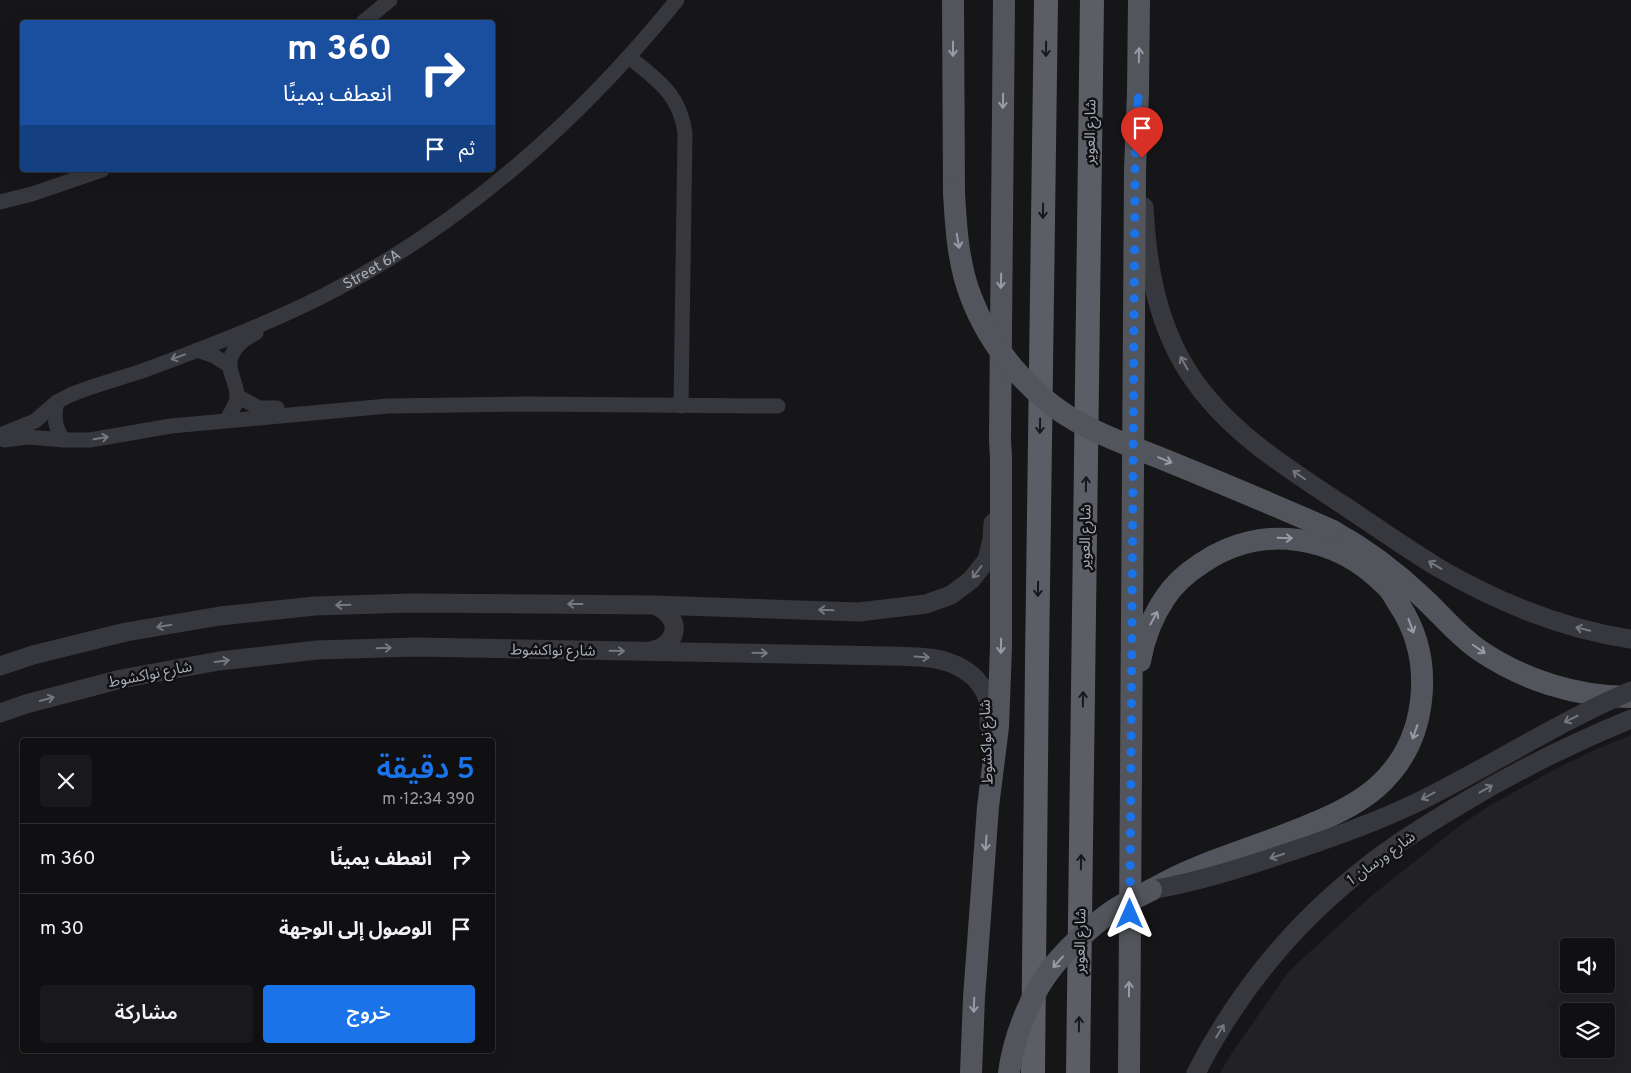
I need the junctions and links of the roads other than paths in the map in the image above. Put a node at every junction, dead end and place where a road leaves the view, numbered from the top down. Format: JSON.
{"nodes":[{"id":1,"x":390,"y":0,"type":"edge"},
{"id":2,"x":677,"y":0,"type":"edge"},
{"id":3,"x":953,"y":0,"type":"edge"},
{"id":4,"x":1004,"y":0,"type":"edge"},
{"id":5,"x":1046,"y":0,"type":"edge"},
{"id":6,"x":1092,"y":0,"type":"edge"},
{"id":7,"x":1139,"y":0,"type":"edge"},
{"id":8,"x":365,"y":20,"type":"edge"},
{"id":9,"x":629,"y":57,"type":"junction"},
{"id":10,"x":1138,"y":93,"type":"junction"},
{"id":11,"x":96,"y":172,"type":"edge"},
{"id":12,"x":0,"y":202,"type":"edge"},
{"id":13,"x":288,"y":312,"type":"junction"},
{"id":14,"x":197,"y":350,"type":"junction"},
{"id":15,"x":230,"y":366,"type":"junction"},
{"id":16,"x":237,"y":396,"type":"junction"},
{"id":17,"x":57,"y":402,"type":"junction"},
{"id":18,"x":681,"y":406,"type":"junction"},
{"id":19,"x":778,"y":406,"type":"dead end"},
{"id":20,"x":318,"y":412,"type":"junction"},
{"id":21,"x":227,"y":420,"type":"junction"},
{"id":22,"x":0,"y":435,"type":"edge"},
{"id":23,"x":0,"y":440,"type":"edge"},
{"id":24,"x":64,"y":440,"type":"junction"},
{"id":25,"x":1000,"y":440,"type":"junction"},
{"id":26,"x":654,"y":604,"type":"junction"},
{"id":27,"x":1631,"y":638,"type":"edge"},
{"id":28,"x":650,"y":651,"type":"junction"},
{"id":29,"x":0,"y":666,"type":"edge"},
{"id":30,"x":1631,"y":691,"type":"edge"},
{"id":31,"x":1631,"y":697,"type":"edge"},
{"id":32,"x":0,"y":713,"type":"edge"},
{"id":33,"x":1631,"y":719,"type":"edge"},
{"id":34,"x":1131,"y":734,"type":"junction"},
{"id":35,"x":988,"y":807,"type":"junction"},
{"id":36,"x":1151,"y":890,"type":"junction"},
{"id":37,"x":971,"y":1073,"type":"edge"},
{"id":38,"x":1009,"y":1073,"type":"edge"},
{"id":39,"x":1033,"y":1073,"type":"edge"},
{"id":40,"x":1078,"y":1073,"type":"edge"},
{"id":41,"x":1129,"y":1073,"type":"edge"},
{"id":42,"x":1196,"y":1073,"type":"edge"}],
"edges":[{"from":1,"to":8,"type":"street"},
{"from":2,"to":9,"type":"street","name":"Street 6A"},
{"from":3,"to":31,"type":"main road","one_way":true,"bridge":true},
{"from":4,"to":25,"type":"main road","one_way":true},
{"from":5,"to":39,"type":"highway","one_way":true},
{"from":40,"to":6,"type":"highway","name":"شارع العوير","one_way":true},
{"from":10,"to":7,"type":"main road","one_way":true},
{"from":9,"to":13,"type":"street","name":"Street 6A"},
{"from":9,"to":18,"type":"street"},
{"from":27,"to":10,"type":"street","one_way":true},
{"from":10,"to":34,"type":"main road"},
{"from":11,"to":12,"type":"street"},
{"from":13,"to":14,"type":"street","name":"Street 6A"},
{"from":13,"to":15,"type":"street"},
{"from":14,"to":15,"type":"street"},
{"from":14,"to":17,"type":"street","name":"Street 6A","one_way":true},
{"from":15,"to":16,"type":"street"},
{"from":16,"to":20,"type":"street"},
{"from":16,"to":21,"type":"street"},
{"from":17,"to":22,"type":"street","name":"Street 6A"},
{"from":17,"to":24,"type":"street"},
{"from":18,"to":19,"type":"street"},
{"from":18,"to":20,"type":"street"},
{"from":20,"to":21,"type":"street"},
{"from":24,"to":21,"type":"street","one_way":true},
{"from":23,"to":24,"type":"street"},
{"from":25,"to":26,"type":"street","one_way":true},
{"from":25,"to":35,"type":"main road","one_way":true},
{"from":26,"to":28,"type":"street"},
{"from":26,"to":29,"type":"street","one_way":true},
{"from":32,"to":28,"type":"street","name":"شارع نواكشوط","one_way":true},
{"from":28,"to":35,"type":"street","name":"شارع نواكشوط","one_way":true},
{"from":30,"to":36,"type":"street","one_way":true,"bridge":true},
{"from":42,"to":33,"type":"street","name":"شارع ورسان 1","one_way":true},
{"from":34,"to":36,"type":"main road","one_way":true},
{"from":41,"to":34,"type":"main road","one_way":true},
{"from":35,"to":37,"type":"main road","one_way":true},
{"from":36,"to":38,"type":"main road","one_way":true,"bridge":true}]}
